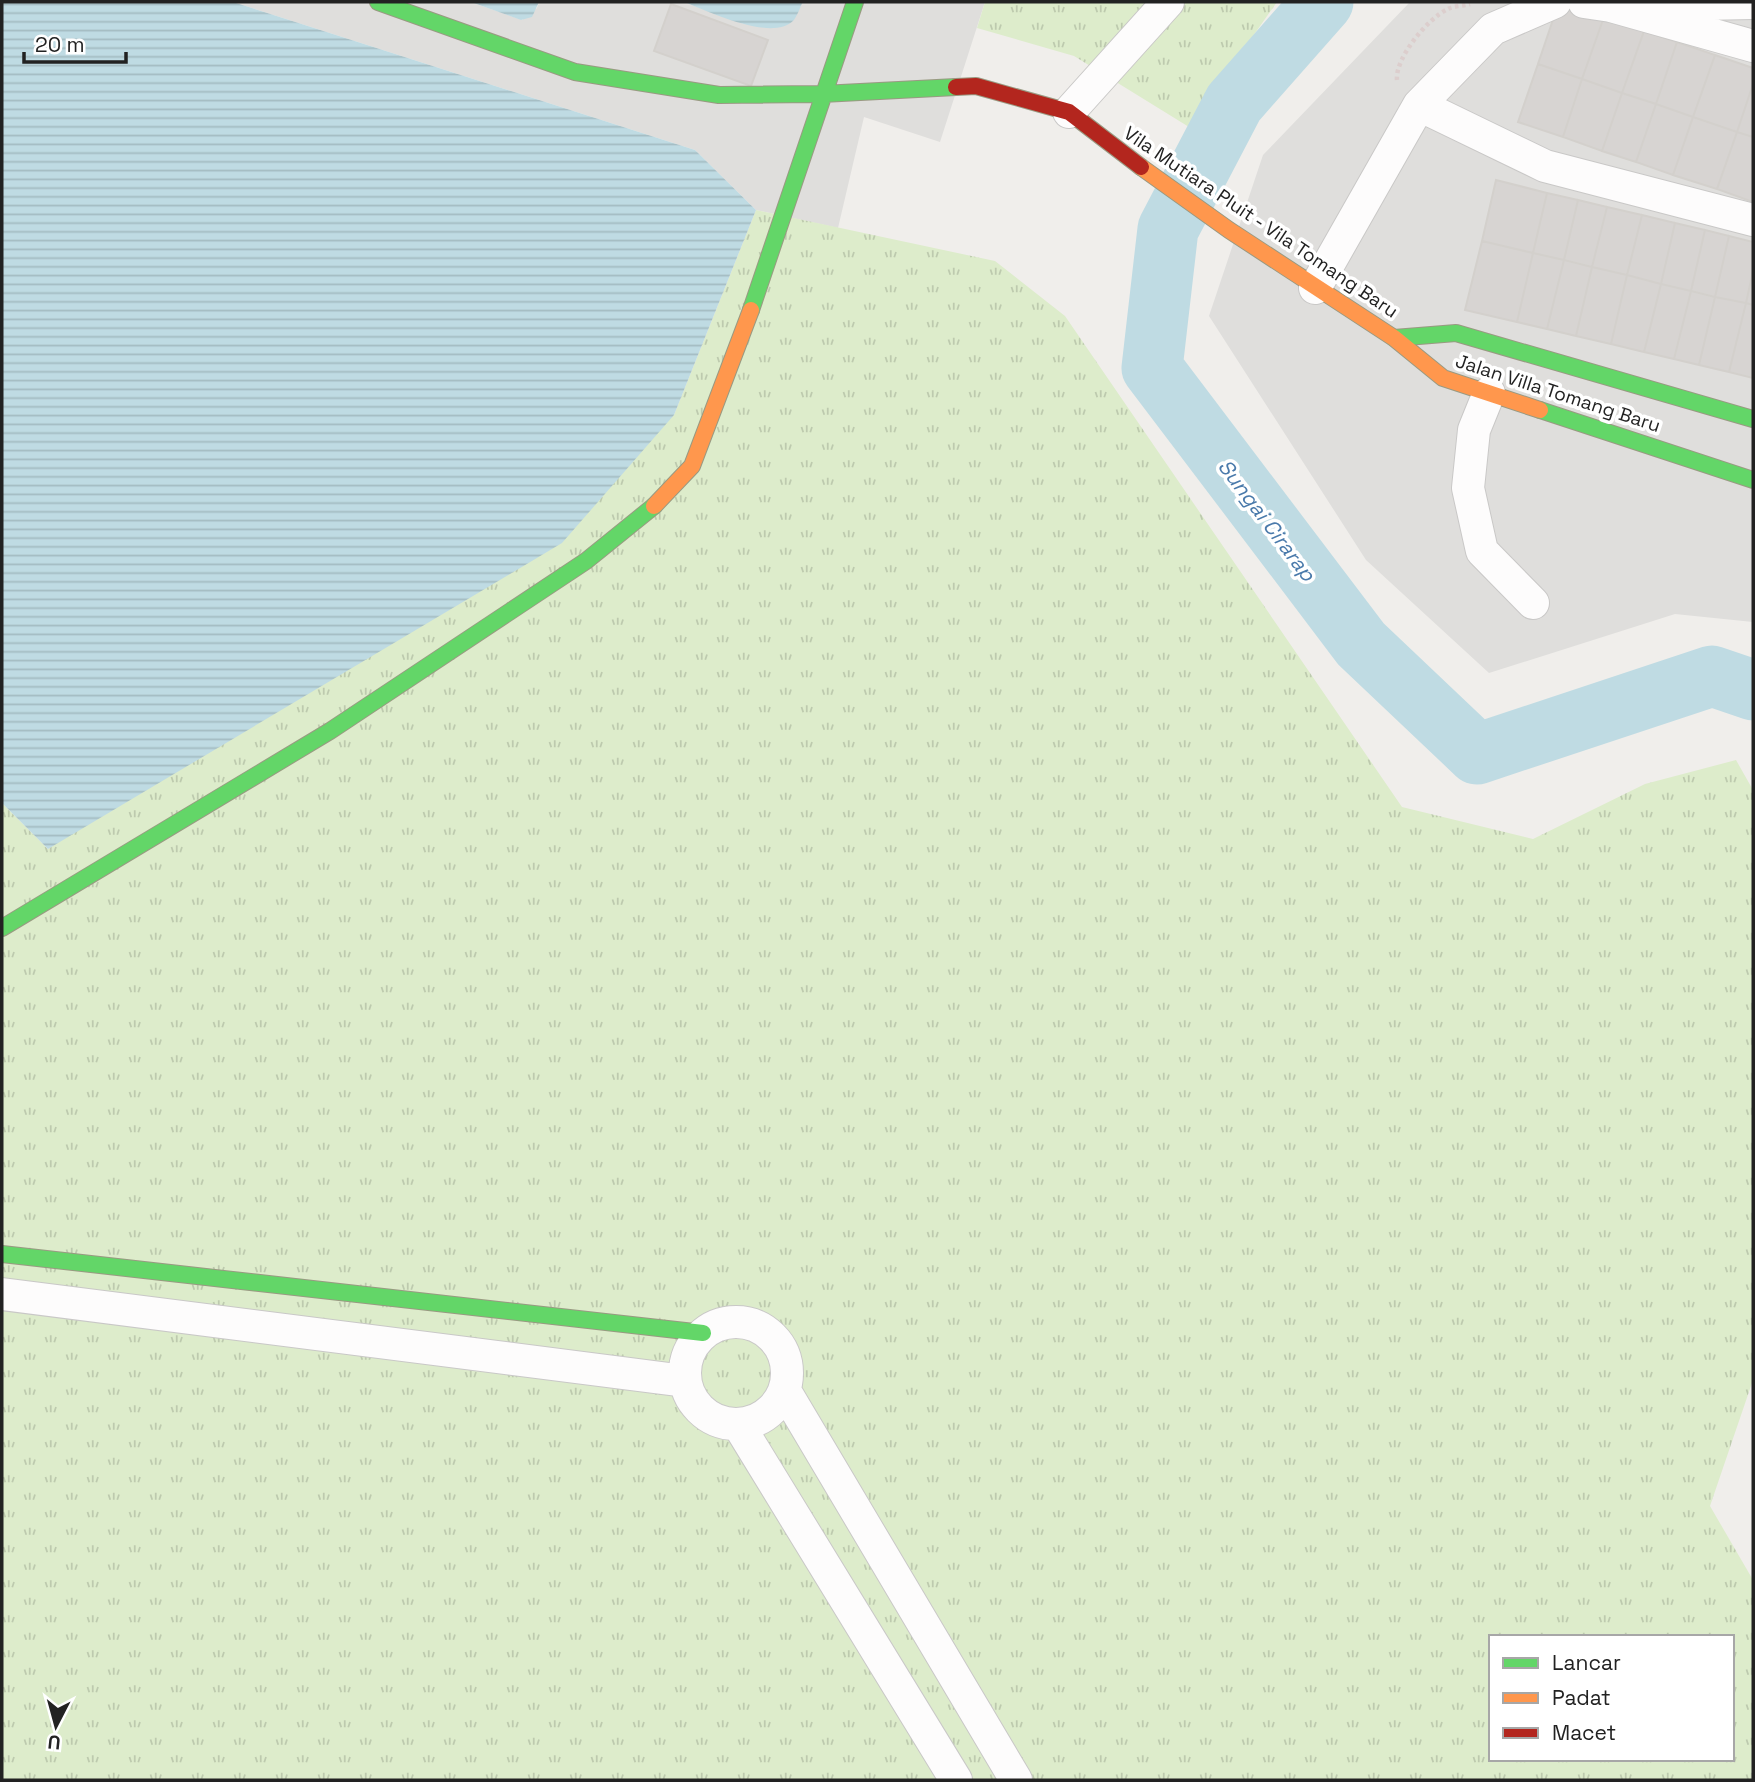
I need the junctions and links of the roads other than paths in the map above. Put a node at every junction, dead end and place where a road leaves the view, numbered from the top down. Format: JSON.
{"nodes":[{"id":1,"x":378,"y":2,"type":"edge"},
{"id":2,"x":855,"y":2,"type":"edge"},
{"id":3,"x":1168,"y":2,"type":"edge"},
{"id":4,"x":1555,"y":2,"type":"edge"},
{"id":5,"x":1597,"y":4,"type":"edge"},
{"id":6,"x":1753,"y":4,"type":"edge"},
{"id":7,"x":1753,"y":46,"type":"edge"},
{"id":8,"x":822,"y":94,"type":"junction"},
{"id":9,"x":1419,"y":105,"type":"junction"},
{"id":10,"x":1069,"y":111,"type":"junction"},
{"id":11,"x":1753,"y":220,"type":"edge"},
{"id":12,"x":1315,"y":288,"type":"junction"},
{"id":13,"x":1394,"y":338,"type":"junction"},
{"id":14,"x":1489,"y":393,"type":"junction"},
{"id":15,"x":1753,"y":419,"type":"edge"},
{"id":16,"x":1753,"y":480,"type":"edge"},
{"id":17,"x":1533,"y":603,"type":"dead end"},
{"id":18,"x":2,"y":928,"type":"edge"},
{"id":19,"x":2,"y":1254,"type":"edge"},
{"id":20,"x":69,"y":1262,"type":"junction"},
{"id":21,"x":2,"y":1294,"type":"edge"},
{"id":22,"x":64,"y":1301,"type":"junction"},
{"id":23,"x":703,"y":1333,"type":"junction"},
{"id":24,"x":685,"y":1381,"type":"junction"},
{"id":25,"x":785,"y":1391,"type":"junction"},
{"id":26,"x":738,"y":1424,"type":"junction"},
{"id":27,"x":956,"y":1780,"type":"edge"},
{"id":28,"x":1016,"y":1780,"type":"edge"}],
"edges":[{"from":1,"to":8,"type":"street","name":"Vila Mutiara Pluit - Vila Tomang Baru"},
{"from":2,"to":8,"type":"street"},
{"from":3,"to":10,"type":"street"},
{"from":4,"to":9,"type":"street"},
{"from":5,"to":6,"type":"street"},
{"from":5,"to":7,"type":"street"},
{"from":8,"to":10,"type":"street","name":"Vila Mutiara Pluit - Vila Tomang Baru"},
{"from":8,"to":18,"type":"street"},
{"from":9,"to":11,"type":"street"},
{"from":9,"to":12,"type":"street"},
{"from":10,"to":12,"type":"street","name":"Vila Mutiara Pluit - Vila Tomang Baru"},
{"from":12,"to":13,"type":"street","name":"Vila Mutiara Pluit - Vila Tomang Baru"},
{"from":13,"to":14,"type":"street","name":"Jalan Villa Tomang Baru"},
{"from":13,"to":15,"type":"street","name":"Jalan Villa Tomang Baru"},
{"from":14,"to":16,"type":"street","name":"Jalan Villa Tomang Baru"},
{"from":14,"to":17,"type":"street"},
{"from":19,"to":20,"type":"street"},
{"from":20,"to":22,"type":"street"},
{"from":20,"to":23,"type":"street"},
{"from":21,"to":22,"type":"street"},
{"from":22,"to":24,"type":"street"},
{"from":23,"to":24,"type":"street"},
{"from":23,"to":25,"type":"street"},
{"from":24,"to":26,"type":"street"},
{"from":25,"to":26,"type":"street"},
{"from":25,"to":28,"type":"street"},
{"from":26,"to":27,"type":"street"}]}
